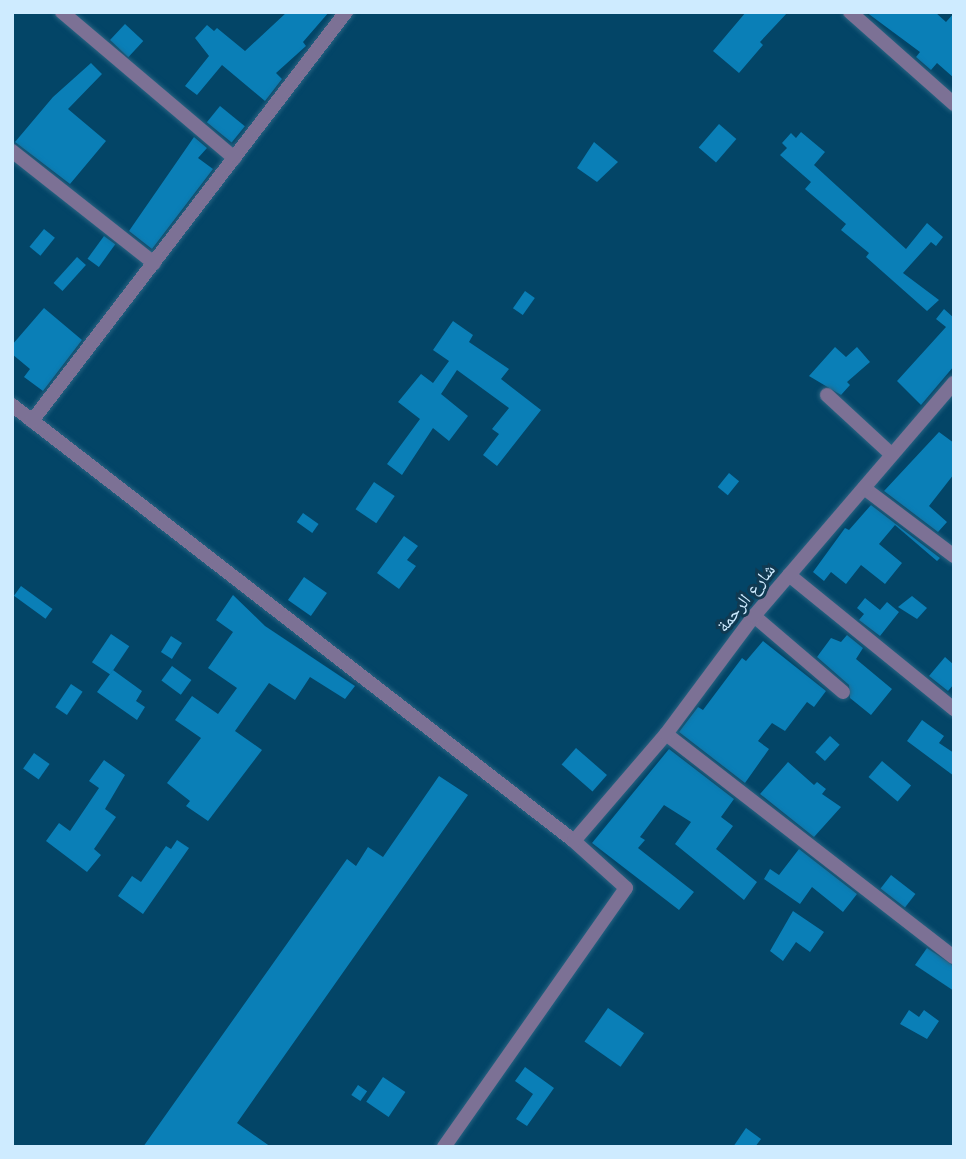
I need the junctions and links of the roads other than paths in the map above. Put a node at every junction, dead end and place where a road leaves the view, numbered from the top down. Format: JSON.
{"nodes":[{"id":1,"x":62,"y":12,"type":"edge"},
{"id":2,"x":346,"y":12,"type":"edge"},
{"id":3,"x":850,"y":12,"type":"edge"},
{"id":4,"x":954,"y":104,"type":"edge"},
{"id":5,"x":12,"y":151,"type":"edge"},
{"id":6,"x":234,"y":158,"type":"junction"},
{"id":7,"x":153,"y":263,"type":"junction"},
{"id":8,"x":953,"y":385,"type":"edge"},
{"id":9,"x":827,"y":395,"type":"dead end"},
{"id":10,"x":12,"y":405,"type":"edge"},
{"id":11,"x":32,"y":421,"type":"junction"},
{"id":12,"x":892,"y":455,"type":"junction"},
{"id":13,"x":864,"y":488,"type":"junction"},
{"id":14,"x":954,"y":556,"type":"edge"},
{"id":15,"x":789,"y":575,"type":"junction"},
{"id":16,"x":754,"y":616,"type":"junction"},
{"id":17,"x":843,"y":692,"type":"dead end"},
{"id":18,"x":954,"y":709,"type":"edge"},
{"id":19,"x":666,"y":734,"type":"junction"},
{"id":20,"x":574,"y":841,"type":"junction"},
{"id":21,"x":954,"y":957,"type":"edge"},
{"id":22,"x":444,"y":1147,"type":"edge"}],
"edges":[{"from":1,"to":6,"type":"street"},
{"from":2,"to":6,"type":"street"},
{"from":3,"to":4,"type":"street"},
{"from":5,"to":7,"type":"street"},
{"from":6,"to":7,"type":"street"},
{"from":7,"to":11,"type":"street"},
{"from":8,"to":12,"type":"street","name":"شارع الرحمة"},
{"from":9,"to":12,"type":"street"},
{"from":10,"to":11,"type":"street"},
{"from":11,"to":20,"type":"street"},
{"from":12,"to":13,"type":"street","name":"شارع الرحمة"},
{"from":13,"to":14,"type":"street"},
{"from":13,"to":15,"type":"street","name":"شارع الرحمة"},
{"from":15,"to":16,"type":"street","name":"شارع الرحمة"},
{"from":15,"to":18,"type":"street"},
{"from":16,"to":17,"type":"street"},
{"from":16,"to":19,"type":"street","name":"شارع الرحمة"},
{"from":19,"to":20,"type":"street","name":"شارع الرحمة"},
{"from":19,"to":21,"type":"street"},
{"from":20,"to":22,"type":"street"}]}
